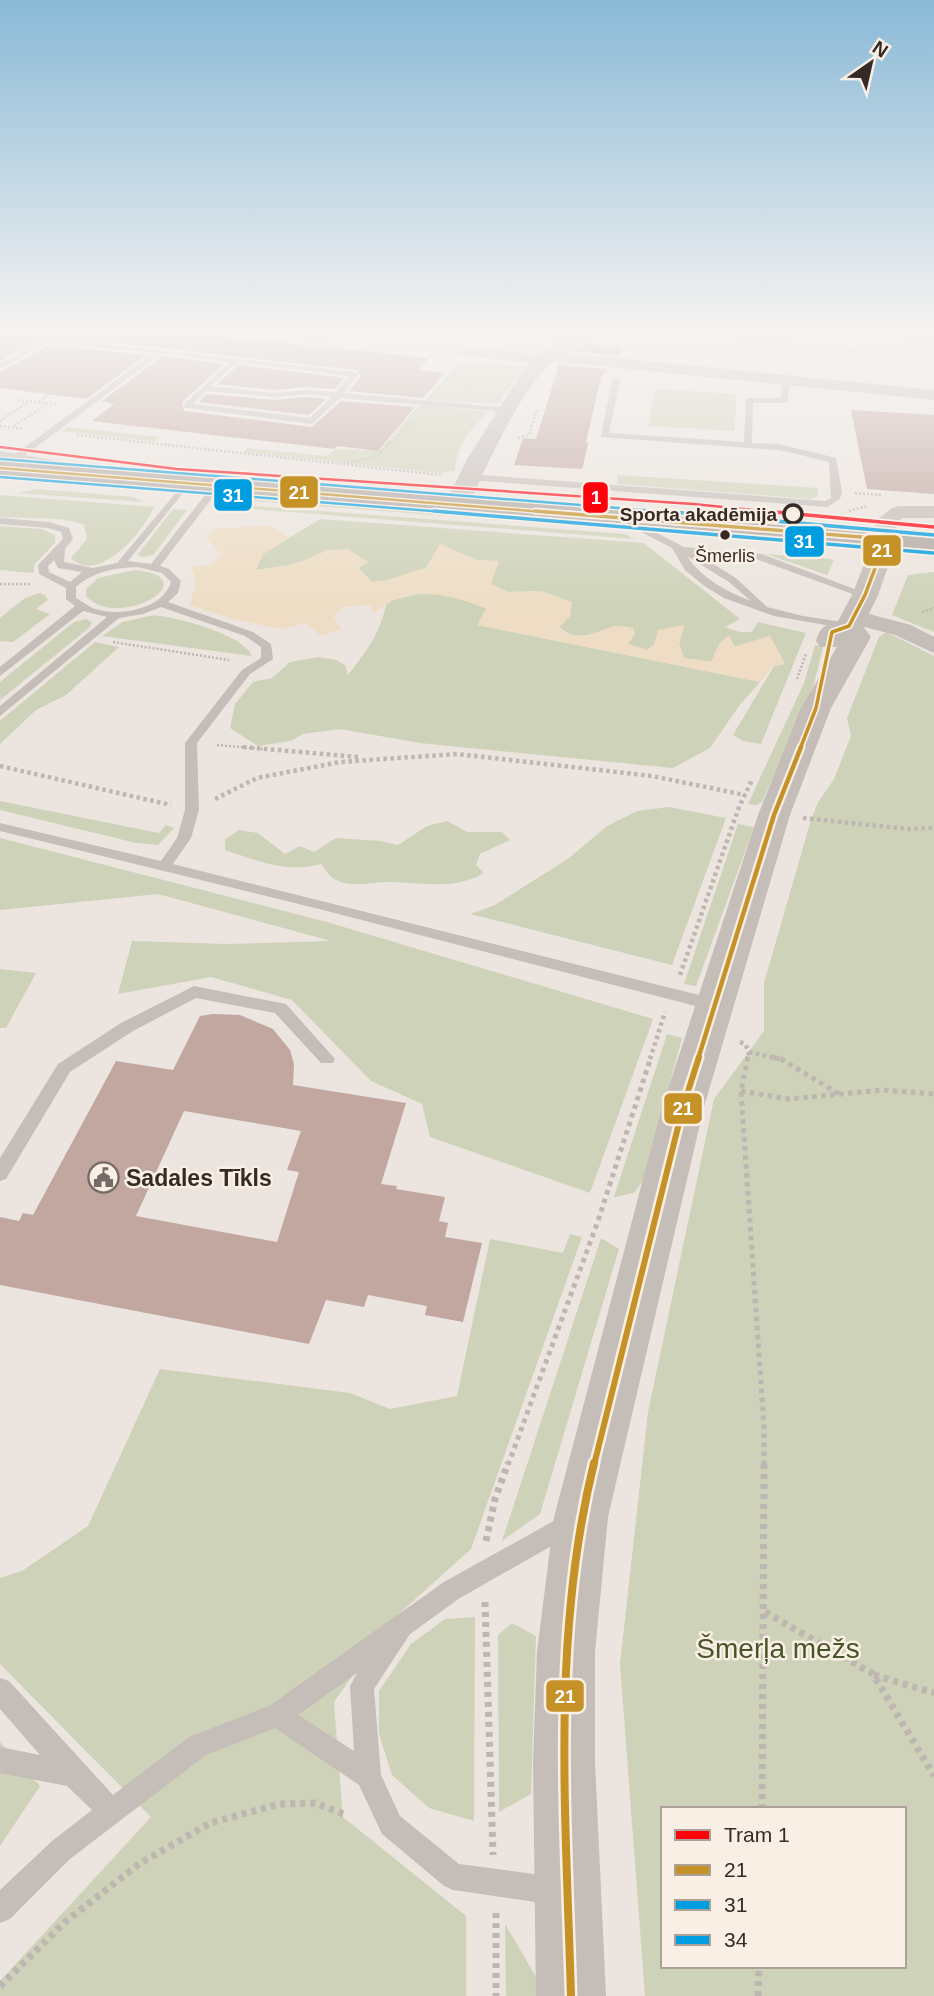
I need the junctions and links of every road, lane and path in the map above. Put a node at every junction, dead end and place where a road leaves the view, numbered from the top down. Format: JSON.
{"nodes":[{"id":1,"x":16,"y":424,"type":"edge"},
{"id":2,"x":62,"y":424,"type":"edge"},
{"id":3,"x":500,"y":424,"type":"edge"},
{"id":4,"x":606,"y":424,"type":"edge"},
{"id":5,"x":748,"y":424,"type":"edge"},
{"id":6,"x":0,"y":426,"type":"edge"},
{"id":7,"x":12,"y":427,"type":"junction"},
{"id":8,"x":52,"y":432,"type":"junction"},
{"id":9,"x":748,"y":444,"type":"junction"},
{"id":10,"x":4,"y":462,"type":"edge"},
{"id":11,"x":447,"y":475,"type":"dead end"},
{"id":12,"x":469,"y":477,"type":"junction"},
{"id":13,"x":185,"y":485,"type":"junction"},
{"id":14,"x":216,"y":487,"type":"junction"},
{"id":15,"x":457,"y":505,"type":"junction"},
{"id":16,"x":934,"y":512,"type":"edge"},
{"id":17,"x":617,"y":516,"type":"junction"},
{"id":18,"x":0,"y":521,"type":"edge"},
{"id":19,"x":886,"y":539,"type":"junction"},
{"id":20,"x":934,"y":544,"type":"edge"},
{"id":21,"x":60,"y":549,"type":"junction"},
{"id":22,"x":677,"y":549,"type":"junction"},
{"id":23,"x":120,"y":565,"type":"junction"},
{"id":24,"x":155,"y":566,"type":"junction"},
{"id":25,"x":93,"y":571,"type":"junction"},
{"id":26,"x":71,"y":586,"type":"junction"},
{"id":27,"x":163,"y":604,"type":"junction"},
{"id":28,"x":80,"y":608,"type":"junction"},
{"id":29,"x":856,"y":613,"type":"junction"},
{"id":30,"x":116,"y":615,"type":"junction"},
{"id":31,"x":934,"y":646,"type":"edge"},
{"id":32,"x":0,"y":673,"type":"edge"},
{"id":33,"x":0,"y":712,"type":"edge"},
{"id":34,"x":191,"y":743,"type":"junction"},
{"id":35,"x":368,"y":758,"type":"junction"},
{"id":36,"x":0,"y":766,"type":"edge"},
{"id":37,"x":6,"y":768,"type":"junction"},
{"id":38,"x":0,"y":773,"type":"edge"},
{"id":39,"x":744,"y":795,"type":"dead end"},
{"id":40,"x":192,"y":810,"type":"junction"},
{"id":41,"x":802,"y":818,"type":"dead end"},
{"id":42,"x":0,"y":827,"type":"edge"},
{"id":43,"x":934,"y":828,"type":"edge"},
{"id":44,"x":164,"y":867,"type":"junction"},
{"id":45,"x":662,"y":1021,"type":"dead end"},
{"id":46,"x":724,"y":1022,"type":"junction"},
{"id":47,"x":749,"y":1052,"type":"junction"},
{"id":48,"x":327,"y":1059,"type":"dead end"},
{"id":49,"x":741,"y":1091,"type":"junction"},
{"id":50,"x":840,"y":1094,"type":"junction"},
{"id":51,"x":934,"y":1094,"type":"edge"},
{"id":52,"x":0,"y":1174,"type":"edge"},
{"id":53,"x":581,"y":1517,"type":"junction"},
{"id":54,"x":482,"y":1574,"type":"junction"},
{"id":55,"x":765,"y":1612,"type":"junction"},
{"id":56,"x":406,"y":1623,"type":"junction"},
{"id":57,"x":873,"y":1674,"type":"junction"},
{"id":58,"x":0,"y":1690,"type":"edge"},
{"id":59,"x":934,"y":1693,"type":"edge"},
{"id":60,"x":277,"y":1715,"type":"junction"},
{"id":61,"x":0,"y":1760,"type":"edge"},
{"id":62,"x":74,"y":1774,"type":"junction"},
{"id":63,"x":368,"y":1776,"type":"junction"},
{"id":64,"x":934,"y":1776,"type":"edge"},
{"id":65,"x":762,"y":1807,"type":"edge"},
{"id":66,"x":111,"y":1811,"type":"junction"},
{"id":67,"x":346,"y":1815,"type":"dead end"},
{"id":68,"x":495,"y":1882,"type":"junction"},
{"id":69,"x":567,"y":1892,"type":"junction"},
{"id":70,"x":0,"y":1909,"type":"edge"},
{"id":71,"x":759,"y":1968,"type":"edge"},
{"id":72,"x":0,"y":1986,"type":"edge"},
{"id":73,"x":496,"y":1996,"type":"edge"},
{"id":74,"x":571,"y":1996,"type":"edge"},
{"id":75,"x":758,"y":1996,"type":"edge"}],
"edges":[{"from":1,"to":7,"type":"path"},
{"from":2,"to":8,"type":"lane"},
{"from":3,"to":12,"type":"street"},
{"from":4,"to":9,"type":"lane"},
{"from":5,"to":9,"type":"lane"},
{"from":6,"to":7,"type":"path"},
{"from":7,"to":8,"type":"path"},
{"from":8,"to":10,"type":"lane"},
{"from":8,"to":11,"type":"path"},
{"from":9,"to":12,"type":"lane"},
{"from":10,"to":13,"type":"highway"},
{"from":12,"to":15,"type":"street"},
{"from":13,"to":14,"type":"highway"},
{"from":13,"to":23,"type":"lane"},
{"from":14,"to":15,"type":"highway"},
{"from":14,"to":24,"type":"lane"},
{"from":15,"to":17,"type":"highway"},
{"from":16,"to":19,"type":"street"},
{"from":17,"to":19,"type":"highway"},
{"from":17,"to":22,"type":"lane"},
{"from":18,"to":21,"type":"lane"},
{"from":19,"to":20,"type":"highway"},
{"from":19,"to":29,"type":"street"},
{"from":21,"to":25,"type":"lane"},
{"from":21,"to":26,"type":"lane"},
{"from":22,"to":29,"type":"lane"},
{"from":22,"to":29,"type":"lane"},
{"from":23,"to":24,"type":"lane"},
{"from":23,"to":25,"type":"lane"},
{"from":24,"to":27,"type":"lane"},
{"from":25,"to":26,"type":"lane"},
{"from":26,"to":28,"type":"lane"},
{"from":27,"to":30,"type":"lane"},
{"from":27,"to":34,"type":"lane"},
{"from":28,"to":30,"type":"lane"},
{"from":28,"to":32,"type":"lane"},
{"from":29,"to":31,"type":"street"},
{"from":29,"to":46,"type":"street"},
{"from":30,"to":33,"type":"lane"},
{"from":34,"to":35,"type":"path"},
{"from":34,"to":40,"type":"lane"},
{"from":35,"to":39,"type":"path"},
{"from":35,"to":40,"type":"path"},
{"from":36,"to":37,"type":"path"},
{"from":37,"to":38,"type":"path"},
{"from":37,"to":40,"type":"path"},
{"from":40,"to":44,"type":"lane"},
{"from":41,"to":43,"type":"path"},
{"from":42,"to":44,"type":"lane"},
{"from":44,"to":46,"type":"lane"},
{"from":45,"to":54,"type":"path"},
{"from":46,"to":47,"type":"path"},
{"from":46,"to":53,"type":"street"},
{"from":47,"to":49,"type":"path"},
{"from":47,"to":50,"type":"path"},
{"from":48,"to":52,"type":"lane"},
{"from":49,"to":50,"type":"path"},
{"from":49,"to":55,"type":"path"},
{"from":50,"to":51,"type":"path"},
{"from":53,"to":54,"type":"lane"},
{"from":53,"to":69,"type":"street"},
{"from":54,"to":56,"type":"lane"},
{"from":54,"to":68,"type":"path"},
{"from":55,"to":57,"type":"path"},
{"from":55,"to":65,"type":"path"},
{"from":56,"to":60,"type":"lane"},
{"from":56,"to":63,"type":"lane"},
{"from":57,"to":59,"type":"path"},
{"from":57,"to":64,"type":"path"},
{"from":58,"to":62,"type":"lane"},
{"from":60,"to":63,"type":"lane"},
{"from":60,"to":66,"type":"lane"},
{"from":61,"to":62,"type":"lane"},
{"from":62,"to":66,"type":"lane"},
{"from":63,"to":68,"type":"lane"},
{"from":66,"to":70,"type":"lane"},
{"from":67,"to":72,"type":"path"},
{"from":68,"to":69,"type":"lane"},
{"from":68,"to":73,"type":"path"},
{"from":69,"to":74,"type":"street"},
{"from":71,"to":75,"type":"path"}]}
